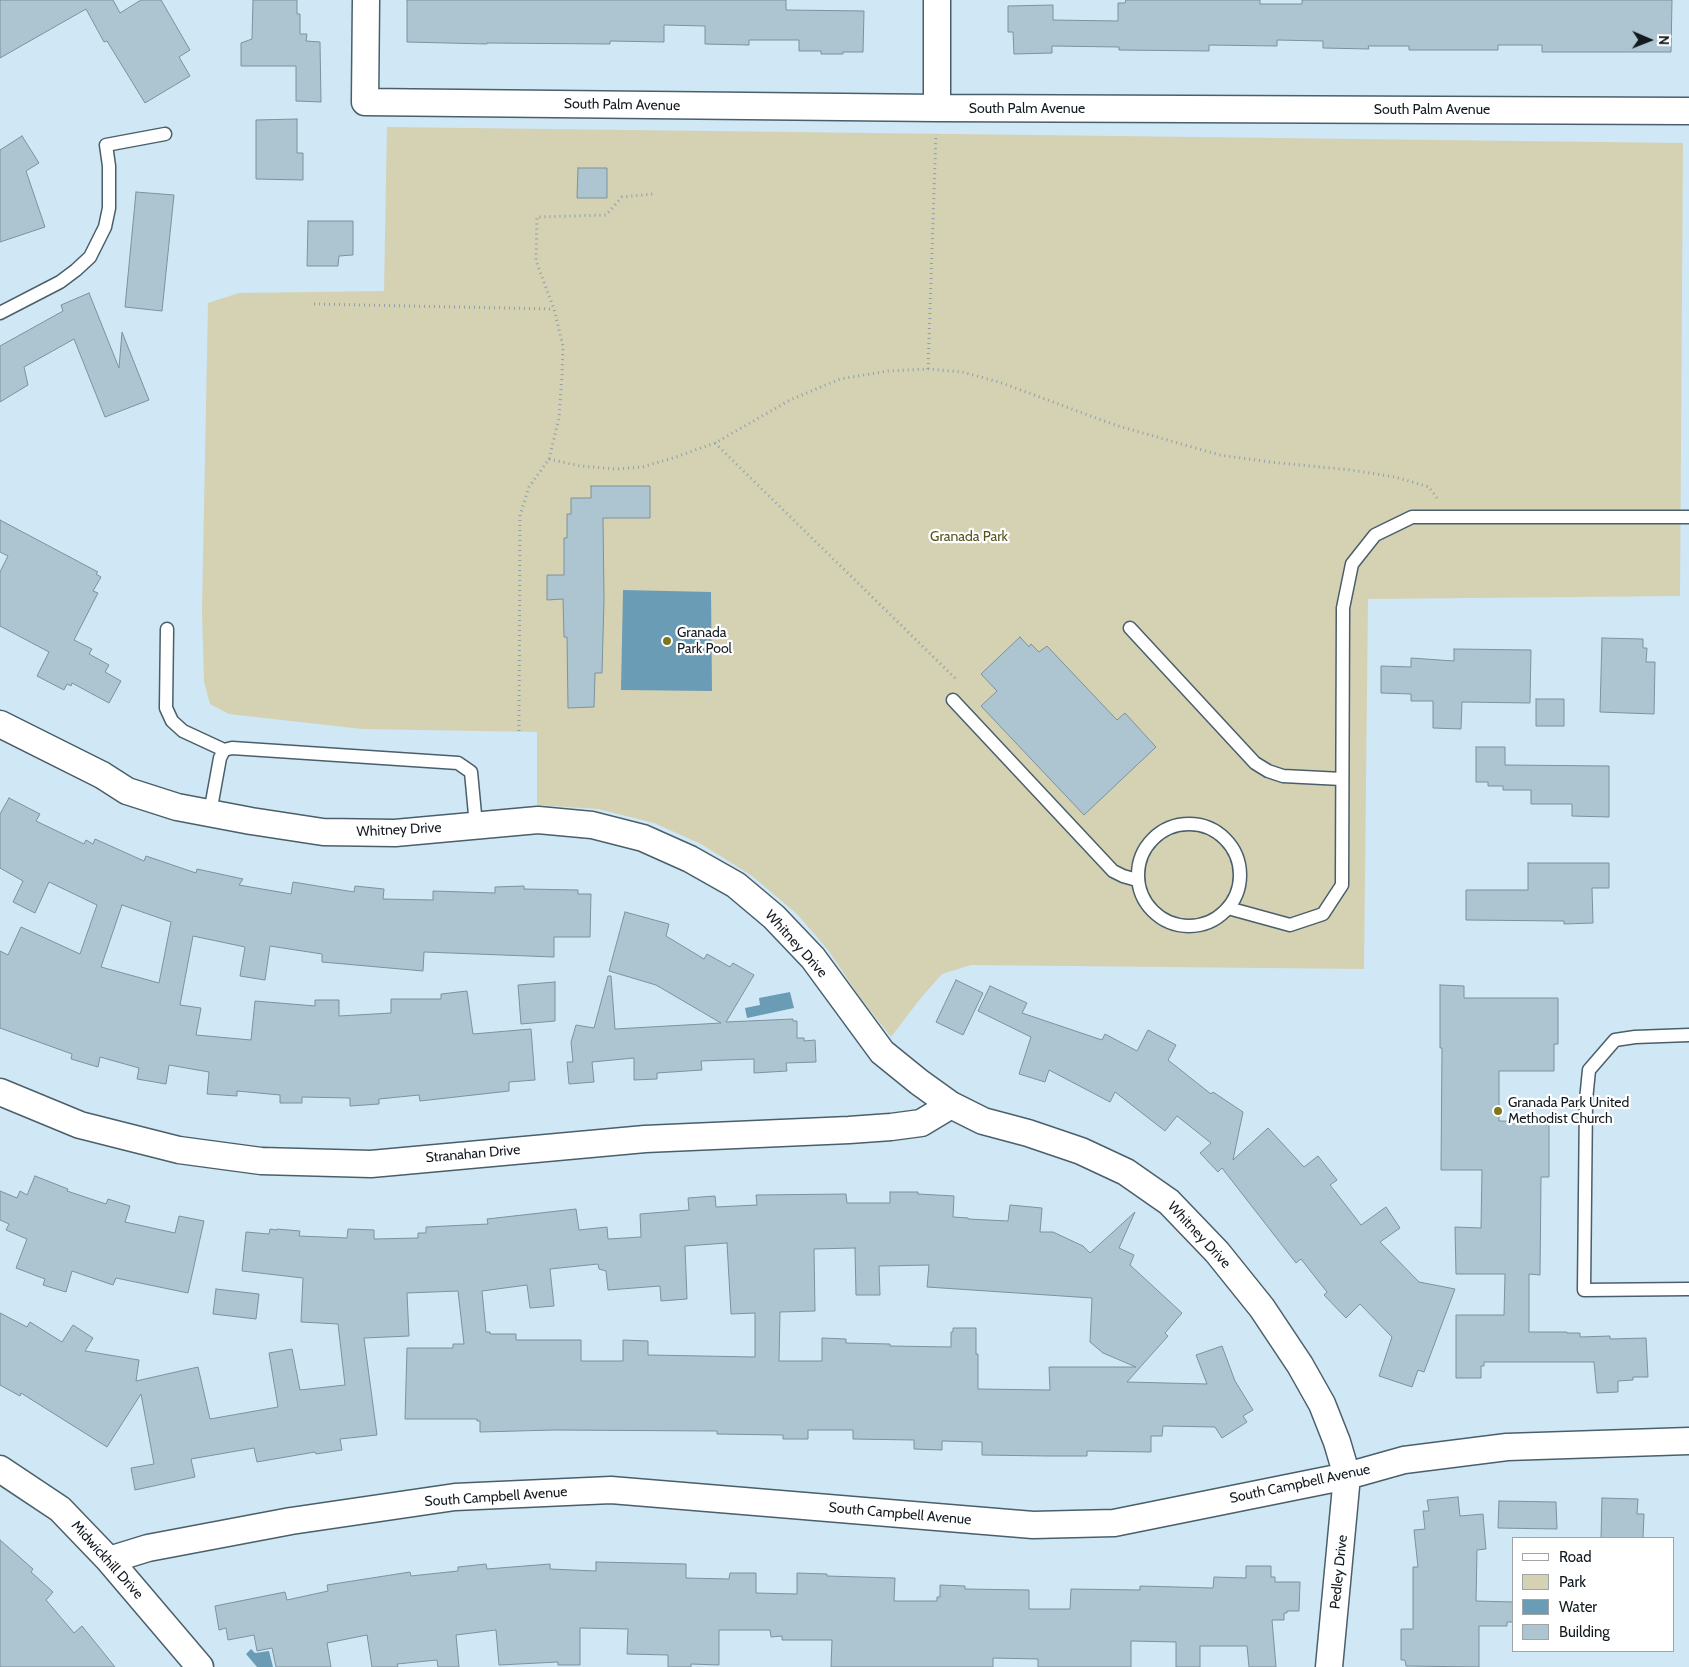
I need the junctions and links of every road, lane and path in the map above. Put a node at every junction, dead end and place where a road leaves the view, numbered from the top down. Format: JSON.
{"nodes":[{"id":1,"x":366,"y":0,"type":"edge"},
{"id":2,"x":937,"y":0,"type":"edge"},
{"id":3,"x":1689,"y":111,"type":"edge"},
{"id":4,"x":937,"y":120,"type":"junction"},
{"id":5,"x":165,"y":134,"type":"dead end"},
{"id":6,"x":653,"y":194,"type":"dead end"},
{"id":7,"x":314,"y":304,"type":"dead end"},
{"id":8,"x":554,"y":309,"type":"junction"},
{"id":9,"x":0,"y":313,"type":"edge"},
{"id":10,"x":928,"y":368,"type":"junction"},
{"id":11,"x":714,"y":443,"type":"junction"},
{"id":12,"x":549,"y":459,"type":"junction"},
{"id":13,"x":1455,"y":517,"type":"junction"},
{"id":14,"x":1689,"y":518,"type":"edge"},
{"id":15,"x":1130,"y":628,"type":"dead end"},
{"id":16,"x":167,"y":630,"type":"dead end"},
{"id":17,"x":963,"y":686,"type":"dead end"},
{"id":18,"x":952,"y":700,"type":"dead end"},
{"id":19,"x":0,"y":724,"type":"edge"},
{"id":20,"x":519,"y":731,"type":"dead end"},
{"id":21,"x":224,"y":750,"type":"junction"},
{"id":22,"x":1342,"y":779,"type":"junction"},
{"id":23,"x":210,"y":813,"type":"junction"},
{"id":24,"x":476,"y":825,"type":"junction"},
{"id":25,"x":1137,"y":880,"type":"junction"},
{"id":26,"x":1228,"y":908,"type":"junction"},
{"id":27,"x":1689,"y":1035,"type":"edge"},
{"id":28,"x":0,"y":1092,"type":"edge"},
{"id":29,"x":951,"y":1104,"type":"junction"},
{"id":30,"x":1689,"y":1289,"type":"edge"},
{"id":31,"x":1689,"y":1440,"type":"edge"},
{"id":32,"x":0,"y":1469,"type":"edge"},
{"id":33,"x":1347,"y":1476,"type":"junction"},
{"id":34,"x":109,"y":1560,"type":"junction"},
{"id":35,"x":200,"y":1667,"type":"edge"},
{"id":36,"x":1329,"y":1667,"type":"edge"}],
"edges":[{"from":1,"to":4,"type":"street","name":"South Palm Avenue"},
{"from":2,"to":4,"type":"street"},
{"from":3,"to":4,"type":"street","name":"South Palm Avenue"},
{"from":4,"to":10,"type":"path"},
{"from":5,"to":9,"type":"lane"},
{"from":6,"to":8,"type":"path"},
{"from":7,"to":8,"type":"path"},
{"from":8,"to":12,"type":"path"},
{"from":10,"to":11,"type":"path"},
{"from":10,"to":13,"type":"path"},
{"from":11,"to":12,"type":"path"},
{"from":11,"to":17,"type":"path"},
{"from":12,"to":20,"type":"path"},
{"from":13,"to":14,"type":"lane"},
{"from":13,"to":22,"type":"lane"},
{"from":15,"to":22,"type":"lane"},
{"from":16,"to":21,"type":"lane"},
{"from":18,"to":25,"type":"lane"},
{"from":19,"to":23,"type":"street","name":"Whitney Drive"},
{"from":21,"to":23,"type":"lane"},
{"from":21,"to":24,"type":"lane"},
{"from":22,"to":26,"type":"lane"},
{"from":23,"to":24,"type":"street","name":"Whitney Drive"},
{"from":24,"to":29,"type":"street","name":"Whitney Drive"},
{"from":25,"to":26,"type":"lane"},
{"from":25,"to":26,"type":"lane"},
{"from":27,"to":30,"type":"lane"},
{"from":28,"to":29,"type":"street","name":"Stranahan Drive"},
{"from":29,"to":33,"type":"street","name":"Whitney Drive"},
{"from":31,"to":33,"type":"street","name":"South Campbell Avenue"},
{"from":32,"to":34,"type":"street","name":"Midwickhill Drive"},
{"from":33,"to":34,"type":"street","name":"South Campbell Avenue"},
{"from":33,"to":36,"type":"street","name":"Pedley Drive"},
{"from":34,"to":35,"type":"street","name":"Midwickhill Drive"}]}
